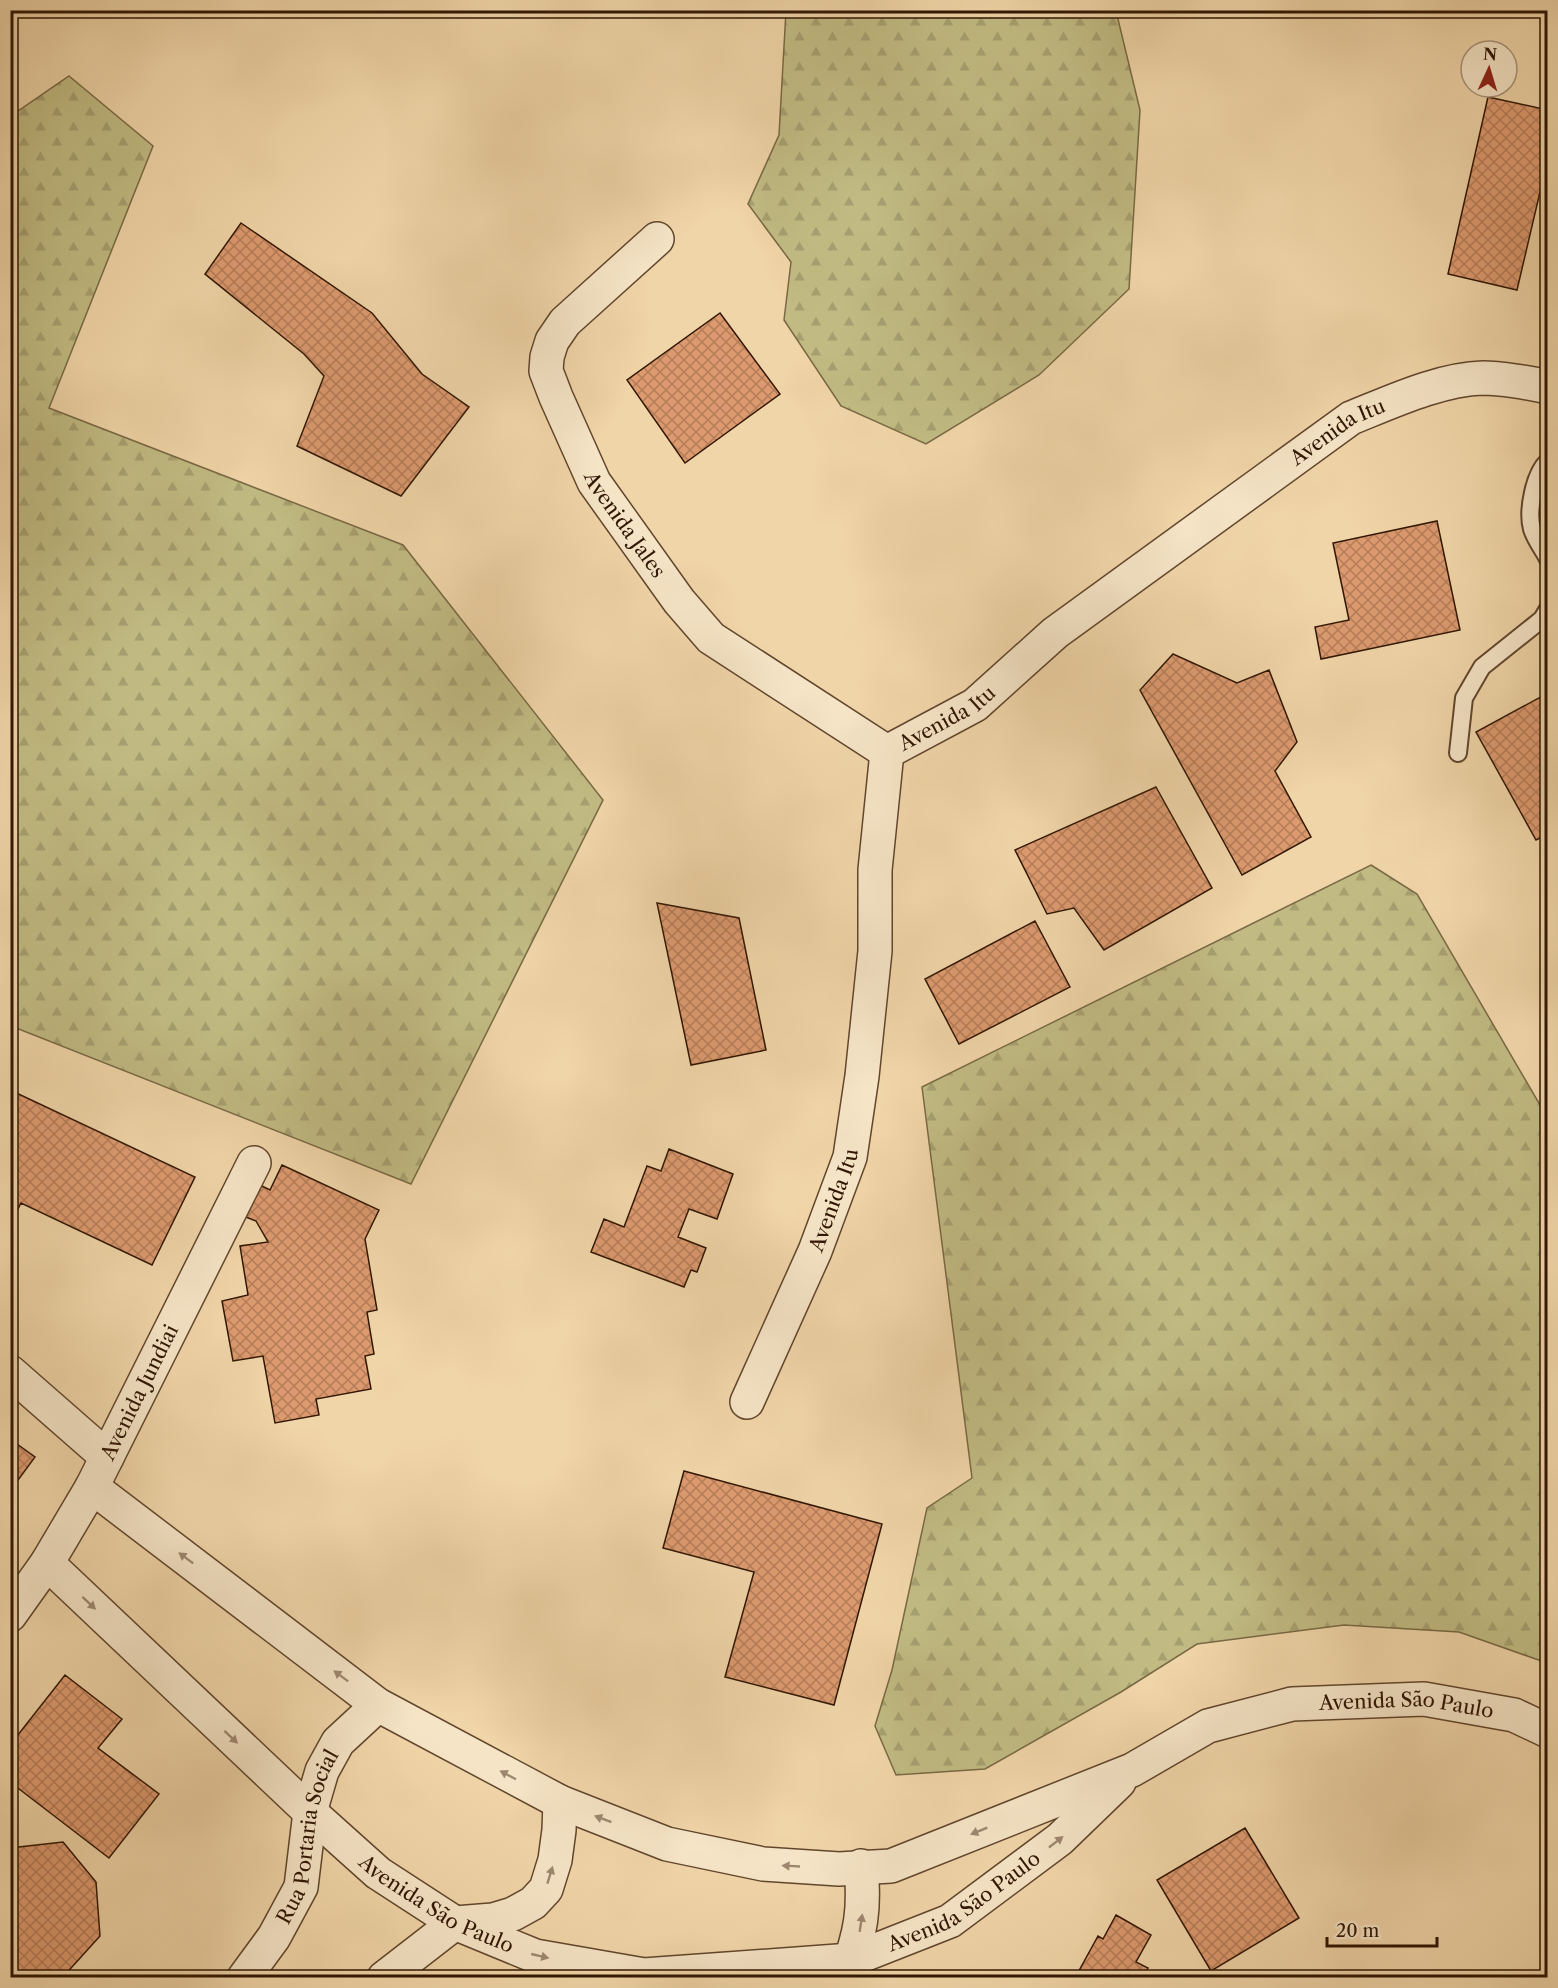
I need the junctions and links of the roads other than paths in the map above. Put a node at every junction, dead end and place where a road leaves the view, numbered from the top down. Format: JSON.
{"nodes":[{"id":1,"x":657,"y":239,"type":"dead end"},
{"id":2,"x":1548,"y":387,"type":"edge"},
{"id":3,"x":1548,"y":461,"type":"edge"},
{"id":4,"x":1548,"y":559,"type":"edge"},
{"id":5,"x":1548,"y":609,"type":"edge"},
{"id":6,"x":887,"y":753,"type":"junction"},
{"id":7,"x":1458,"y":753,"type":"dead end"},
{"id":8,"x":254,"y":1163,"type":"dead end"},
{"id":9,"x":10,"y":1372,"type":"edge"},
{"id":10,"x":747,"y":1402,"type":"dead end"},
{"id":11,"x":106,"y":1457,"type":"junction"},
{"id":12,"x":92,"y":1486,"type":"junction"},
{"id":13,"x":47,"y":1563,"type":"junction"},
{"id":14,"x":10,"y":1615,"type":"edge"},
{"id":15,"x":378,"y":1705,"type":"junction"},
{"id":16,"x":1548,"y":1731,"type":"edge"},
{"id":17,"x":1132,"y":1770,"type":"junction"},
{"id":18,"x":560,"y":1802,"type":"junction"},
{"id":19,"x":310,"y":1812,"type":"junction"},
{"id":20,"x":861,"y":1866,"type":"junction"},
{"id":21,"x":455,"y":1923,"type":"junction"},
{"id":22,"x":848,"y":1969,"type":"edge"},
{"id":23,"x":647,"y":1976,"type":"edge"},
{"id":24,"x":244,"y":1977,"type":"edge"},
{"id":25,"x":384,"y":1977,"type":"edge"}],
"edges":[{"from":1,"to":6,"type":"street","name":"Avenida Jales"},
{"from":2,"to":6,"type":"street","name":"Avenida Itu"},
{"from":3,"to":4,"type":"lane"},
{"from":5,"to":7,"type":"lane"},
{"from":6,"to":10,"type":"street","name":"Avenida Itu"},
{"from":8,"to":11,"type":"street","name":"Avenida Jundiai"},
{"from":9,"to":11,"type":"street"},
{"from":11,"to":12,"type":"street","name":"Avenida Jundiai"},
{"from":12,"to":13,"type":"street","name":"Avenida Jundiai"},
{"from":15,"to":12,"type":"street","name":"Avenida São Paulo","one_way":true},
{"from":13,"to":14,"type":"street","name":"Avenida Jundiai"},
{"from":13,"to":19,"type":"street","name":"Avenida São Paulo","one_way":true},
{"from":18,"to":15,"type":"street","name":"Avenida São Paulo","one_way":true},
{"from":15,"to":19,"type":"street","name":"Rua Portaria Social"},
{"from":16,"to":17,"type":"street","name":"Avenida São Paulo"},
{"from":17,"to":20,"type":"street","name":"Avenida São Paulo","one_way":true},
{"from":22,"to":17,"type":"street","name":"Avenida São Paulo","one_way":true},
{"from":20,"to":18,"type":"street","name":"Avenida São Paulo","one_way":true},
{"from":21,"to":18,"type":"street","one_way":true},
{"from":19,"to":21,"type":"street","name":"Avenida São Paulo"},
{"from":19,"to":24,"type":"street","name":"Rua Portaria Social"},
{"from":22,"to":20,"type":"street","one_way":true},
{"from":21,"to":23,"type":"street","name":"Avenida São Paulo","one_way":true},
{"from":21,"to":25,"type":"street"},
{"from":22,"to":23,"type":"street","name":"Avenida São Paulo"}]}
